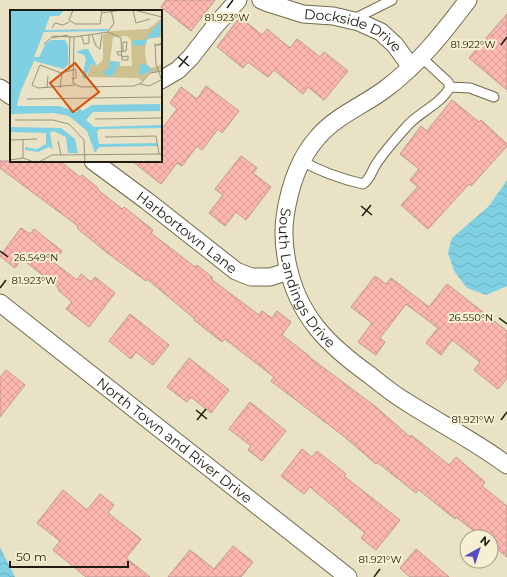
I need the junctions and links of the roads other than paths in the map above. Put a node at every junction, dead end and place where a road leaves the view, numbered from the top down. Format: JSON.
{"nodes":[{"id":1,"x":238,"y":0,"type":"edge"},
{"id":2,"x":261,"y":0,"type":"edge"},
{"id":3,"x":392,"y":0,"type":"edge"},
{"id":4,"x":468,"y":0,"type":"edge"},
{"id":5,"x":352,"y":20,"type":"junction"},
{"id":6,"x":416,"y":62,"type":"junction"},
{"id":7,"x":162,"y":79,"type":"edge"},
{"id":8,"x":450,"y":87,"type":"junction"},
{"id":9,"x":0,"y":88,"type":"edge"},
{"id":10,"x":10,"y":95,"type":"edge"},
{"id":11,"x":494,"y":97,"type":"dead end"},
{"id":12,"x":302,"y":161,"type":"junction"},
{"id":13,"x":95,"y":162,"type":"edge"},
{"id":14,"x":289,"y":271,"type":"junction"},
{"id":15,"x":0,"y":303,"type":"edge"},
{"id":16,"x":507,"y":465,"type":"edge"},
{"id":17,"x":348,"y":577,"type":"edge"}],
"edges":[{"from":1,"to":7,"type":"street"},
{"from":2,"to":5,"type":"street","name":"Dockside Drive"},
{"from":3,"to":5,"type":"lane"},
{"from":4,"to":6,"type":"street","name":"South Landings Drive"},
{"from":5,"to":6,"type":"street","name":"Dockside Drive"},
{"from":6,"to":8,"type":"lane"},
{"from":6,"to":12,"type":"street","name":"South Landings Drive"},
{"from":8,"to":11,"type":"lane"},
{"from":8,"to":12,"type":"lane"},
{"from":9,"to":10,"type":"street"},
{"from":12,"to":14,"type":"street","name":"South Landings Drive"},
{"from":13,"to":14,"type":"street","name":"Harbortown Lane"},
{"from":14,"to":16,"type":"street","name":"South Landings Drive"},
{"from":15,"to":17,"type":"street","name":"North Town and River Drive"}]}
